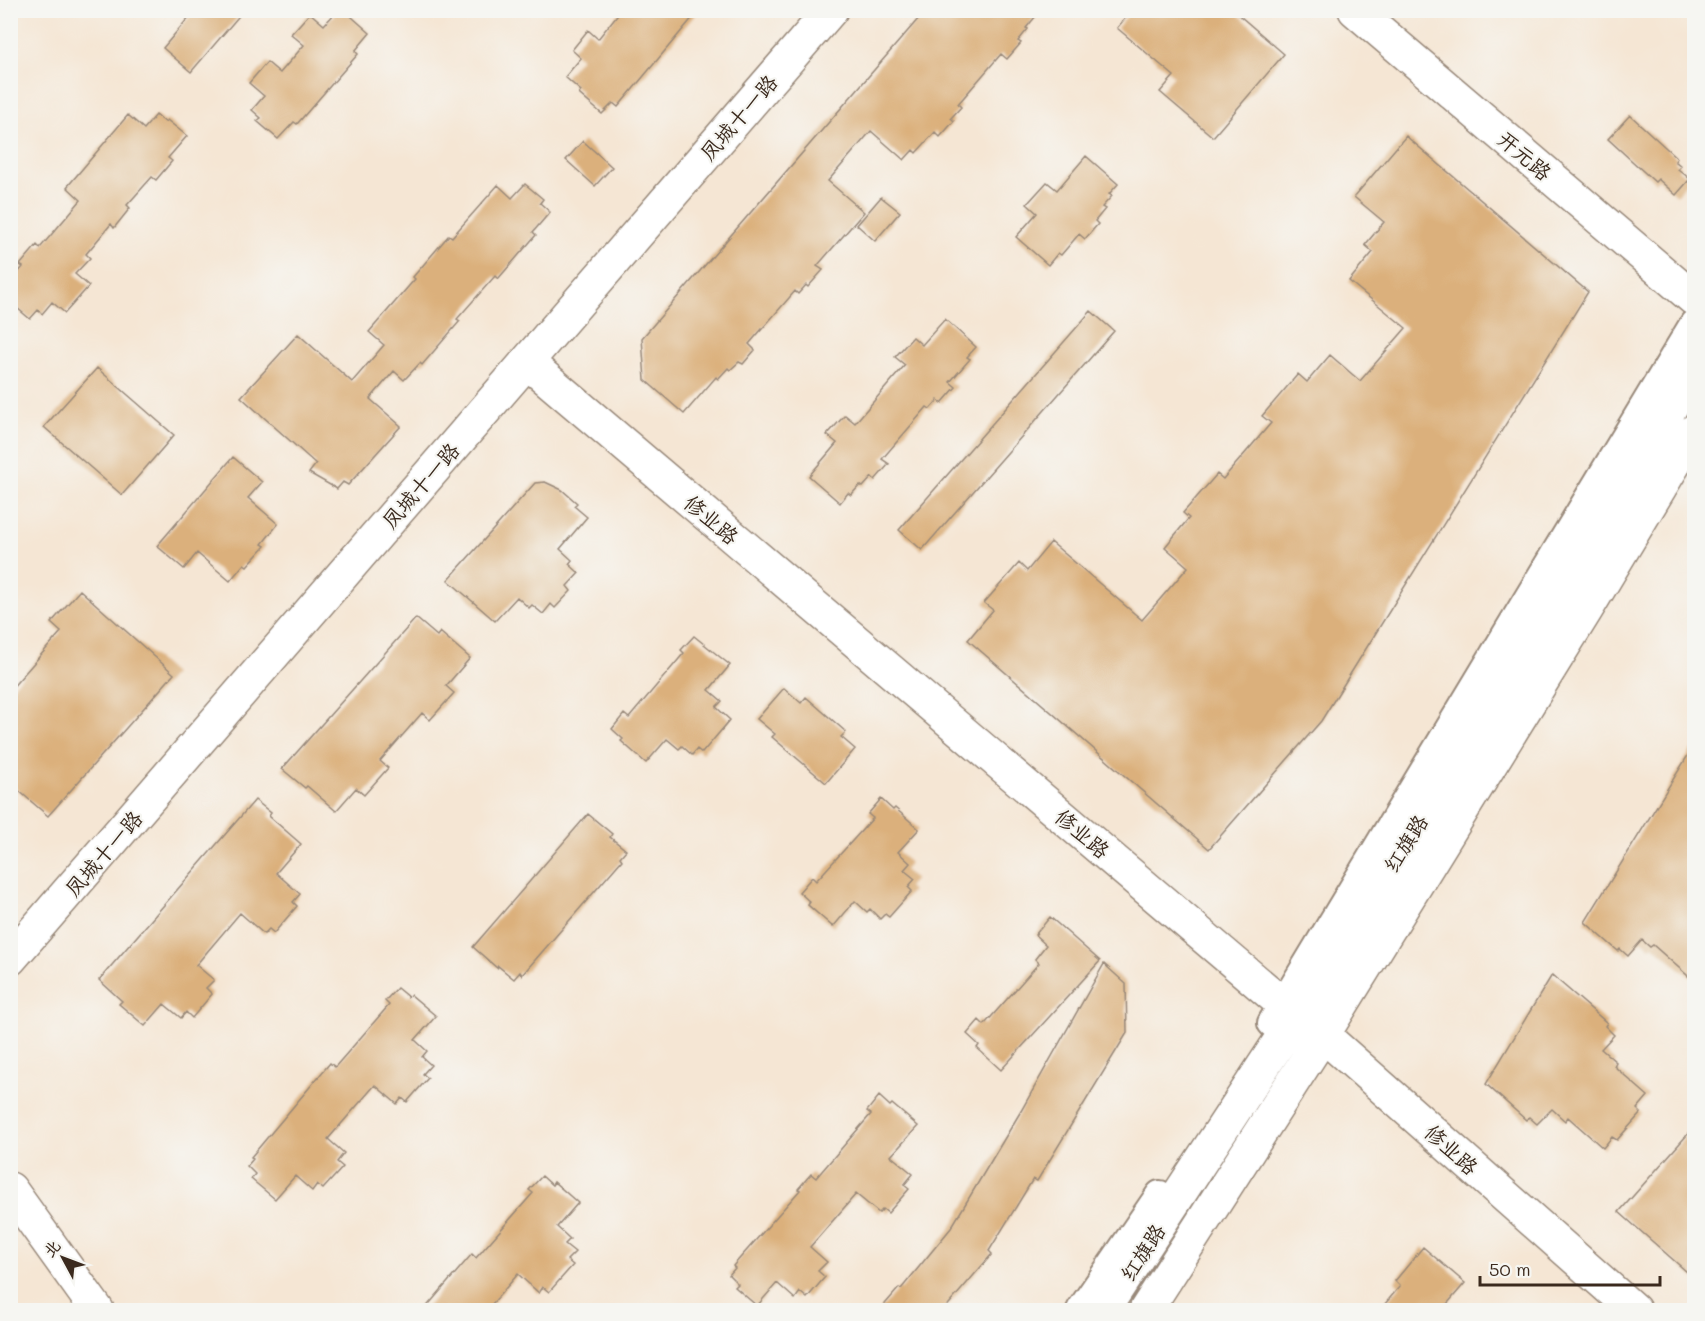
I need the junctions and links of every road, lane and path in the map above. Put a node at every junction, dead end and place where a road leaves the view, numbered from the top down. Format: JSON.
{"nodes":[{"id":1,"x":831,"y":10,"type":"edge"},
{"id":2,"x":1355,"y":10,"type":"edge"},
{"id":3,"x":1695,"y":299,"type":"edge"},
{"id":4,"x":1695,"y":324,"type":"edge"},
{"id":5,"x":527,"y":362,"type":"junction"},
{"id":6,"x":1695,"y":368,"type":"edge"},
{"id":7,"x":1695,"y":431,"type":"edge"},
{"id":8,"x":10,"y":959,"type":"edge"},
{"id":9,"x":1290,"y":1010,"type":"junction"},
{"id":10,"x":1323,"y":1035,"type":"junction"},
{"id":11,"x":10,"y":1189,"type":"edge"},
{"id":12,"x":97,"y":1311,"type":"edge"},
{"id":13,"x":1081,"y":1311,"type":"edge"},
{"id":14,"x":1103,"y":1311,"type":"edge"},
{"id":15,"x":1146,"y":1311,"type":"edge"},
{"id":16,"x":1634,"y":1311,"type":"edge"}],
"edges":[{"from":1,"to":5,"type":"street","name":"凤城十一路"},
{"from":2,"to":3,"type":"street","name":"开元路"},
{"from":4,"to":9,"type":"street"},
{"from":5,"to":8,"type":"street","name":"凤城十一路"},
{"from":5,"to":9,"type":"street","name":"修业路"},
{"from":6,"to":9,"type":"street","name":"红旗路"},
{"from":7,"to":10,"type":"street","name":"红旗路"},
{"from":9,"to":10,"type":"street","name":"修业路"},
{"from":9,"to":13,"type":"street"},
{"from":9,"to":14,"type":"street","name":"红旗路"},
{"from":10,"to":15,"type":"street","name":"红旗路"},
{"from":10,"to":16,"type":"street","name":"修业路"},
{"from":11,"to":12,"type":"street"}]}
